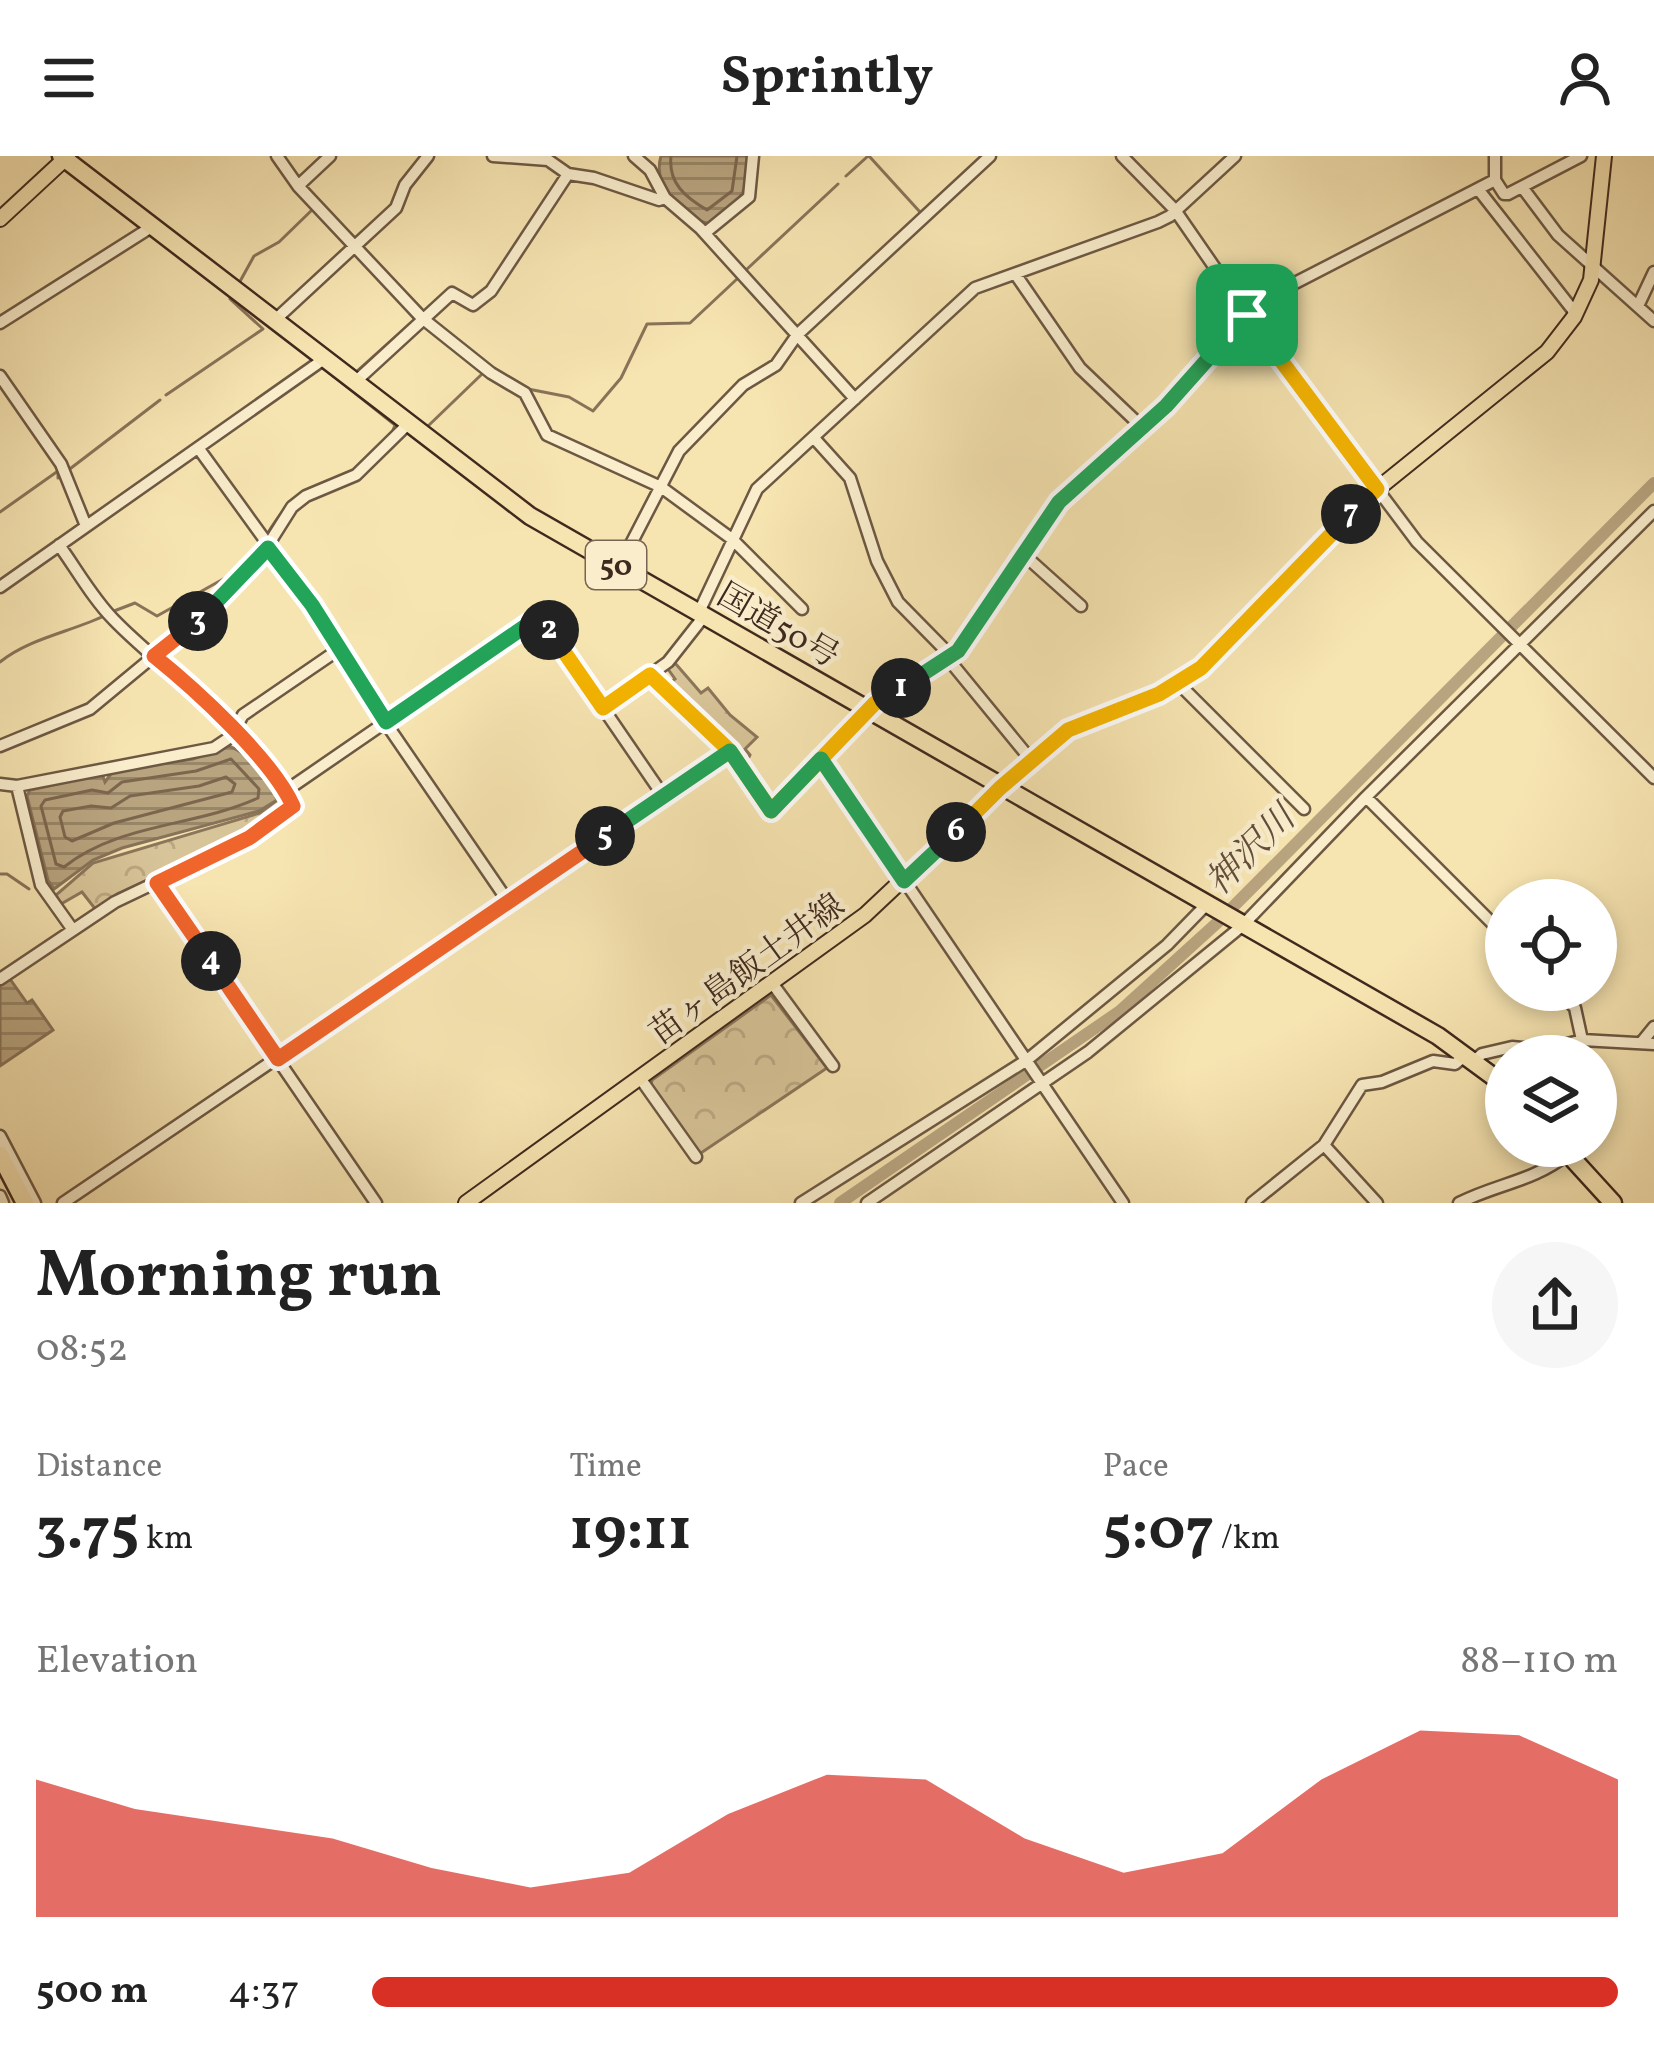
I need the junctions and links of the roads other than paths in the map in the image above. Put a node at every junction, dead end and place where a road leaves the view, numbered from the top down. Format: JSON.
{"nodes":[{"id":1,"x":277,"y":156,"type":"edge"},
{"id":2,"x":330,"y":156,"type":"edge"},
{"id":3,"x":428,"y":156,"type":"edge"},
{"id":4,"x":493,"y":156,"type":"edge"},
{"id":5,"x":634,"y":156,"type":"edge"},
{"id":6,"x":656,"y":156,"type":"edge"},
{"id":7,"x":753,"y":156,"type":"edge"},
{"id":8,"x":991,"y":156,"type":"edge"},
{"id":9,"x":1122,"y":156,"type":"edge"},
{"id":10,"x":1235,"y":156,"type":"edge"},
{"id":11,"x":1495,"y":156,"type":"edge"},
{"id":12,"x":1581,"y":156,"type":"edge"},
{"id":13,"x":1604,"y":156,"type":"edge"},
{"id":14,"x":65,"y":157,"type":"edge"},
{"id":15,"x":650,"y":170,"type":"junction"},
{"id":16,"x":568,"y":174,"type":"junction"},
{"id":17,"x":1495,"y":180,"type":"junction"},
{"id":18,"x":298,"y":186,"type":"junction"},
{"id":19,"x":1522,"y":188,"type":"junction"},
{"id":20,"x":1478,"y":189,"type":"junction"},
{"id":21,"x":665,"y":198,"type":"junction"},
{"id":22,"x":1175,"y":210,"type":"junction"},
{"id":23,"x":0,"y":219,"type":"edge"},
{"id":24,"x":153,"y":226,"type":"junction"},
{"id":25,"x":705,"y":233,"type":"junction"},
{"id":26,"x":354,"y":248,"type":"junction"},
{"id":27,"x":1594,"y":268,"type":"junction"},
{"id":28,"x":1654,"y":272,"type":"edge"},
{"id":29,"x":1016,"y":275,"type":"junction"},
{"id":30,"x":1638,"y":306,"type":"junction"},
{"id":31,"x":1576,"y":314,"type":"junction"},
{"id":32,"x":1247,"y":315,"type":"junction"},
{"id":33,"x":422,"y":318,"type":"junction"},
{"id":34,"x":274,"y":320,"type":"junction"},
{"id":35,"x":1654,"y":321,"type":"edge"},
{"id":36,"x":0,"y":323,"type":"edge"},
{"id":37,"x":797,"y":335,"type":"junction"},
{"id":38,"x":324,"y":359,"type":"junction"},
{"id":39,"x":0,"y":376,"type":"edge"},
{"id":40,"x":353,"y":382,"type":"junction"},
{"id":41,"x":855,"y":399,"type":"junction"},
{"id":42,"x":408,"y":424,"type":"junction"},
{"id":43,"x":1144,"y":429,"type":"junction"},
{"id":44,"x":814,"y":438,"type":"junction"},
{"id":45,"x":199,"y":449,"type":"junction"},
{"id":46,"x":661,"y":487,"type":"junction"},
{"id":47,"x":1377,"y":489,"type":"junction"},
{"id":48,"x":1654,"y":511,"type":"edge"},
{"id":49,"x":86,"y":526,"type":"junction"},
{"id":50,"x":732,"y":539,"type":"junction"},
{"id":51,"x":59,"y":545,"type":"junction"},
{"id":52,"x":268,"y":548,"type":"junction"},
{"id":53,"x":1023,"y":554,"type":"junction"},
{"id":54,"x":619,"y":567,"type":"junction"},
{"id":55,"x":0,"y":587,"type":"edge"},
{"id":56,"x":1081,"y":606,"type":"dead end"},
{"id":57,"x":802,"y":609,"type":"dead end"},
{"id":58,"x":702,"y":614,"type":"junction"},
{"id":59,"x":1517,"y":642,"type":"junction"},
{"id":60,"x":338,"y":650,"type":"junction"},
{"id":61,"x":154,"y":656,"type":"junction"},
{"id":62,"x":950,"y":658,"type":"junction"},
{"id":63,"x":650,"y":675,"type":"junction"},
{"id":64,"x":1179,"y":684,"type":"junction"},
{"id":65,"x":603,"y":708,"type":"junction"},
{"id":66,"x":869,"y":711,"type":"junction"},
{"id":67,"x":386,"y":722,"type":"junction"},
{"id":68,"x":233,"y":730,"type":"junction"},
{"id":69,"x":0,"y":746,"type":"edge"},
{"id":70,"x":730,"y":751,"type":"junction"},
{"id":71,"x":821,"y":759,"type":"junction"},
{"id":72,"x":1031,"y":760,"type":"junction"},
{"id":73,"x":1654,"y":778,"type":"edge"},
{"id":74,"x":0,"y":784,"type":"edge"},
{"id":75,"x":17,"y":786,"type":"junction"},
{"id":76,"x":1000,"y":788,"type":"junction"},
{"id":77,"x":286,"y":790,"type":"junction"},
{"id":78,"x":1366,"y":796,"type":"junction"},
{"id":79,"x":664,"y":797,"type":"junction"},
{"id":80,"x":1304,"y":808,"type":"dead end"},
{"id":81,"x":904,"y":881,"type":"junction"},
{"id":82,"x":157,"y":883,"type":"junction"},
{"id":83,"x":507,"y":900,"type":"junction"},
{"id":84,"x":1209,"y":906,"type":"junction"},
{"id":85,"x":1485,"y":916,"type":"edge"},
{"id":86,"x":1239,"y":924,"type":"junction"},
{"id":87,"x":73,"y":929,"type":"junction"},
{"id":88,"x":0,"y":979,"type":"edge"},
{"id":89,"x":772,"y":983,"type":"junction"},
{"id":90,"x":1654,"y":1027,"type":"edge"},
{"id":91,"x":1617,"y":1042,"type":"edge"},
{"id":92,"x":1647,"y":1043,"type":"edge"},
{"id":93,"x":1485,"y":1053,"type":"edge"},
{"id":94,"x":1471,"y":1057,"type":"junction"},
{"id":95,"x":278,"y":1059,"type":"junction"},
{"id":96,"x":1028,"y":1061,"type":"junction"},
{"id":97,"x":833,"y":1066,"type":"dead end"},
{"id":98,"x":1485,"y":1069,"type":"edge"},
{"id":99,"x":640,"y":1078,"type":"junction"},
{"id":100,"x":1042,"y":1083,"type":"junction"},
{"id":101,"x":0,"y":1136,"type":"edge"},
{"id":102,"x":1324,"y":1144,"type":"junction"},
{"id":103,"x":0,"y":1155,"type":"edge"},
{"id":104,"x":696,"y":1157,"type":"dead end"},
{"id":105,"x":1549,"y":1167,"type":"edge"},
{"id":106,"x":1580,"y":1167,"type":"edge"},
{"id":107,"x":0,"y":1175,"type":"edge"},
{"id":108,"x":4,"y":1200,"type":"edge"},
{"id":109,"x":25,"y":1203,"type":"edge"},
{"id":110,"x":35,"y":1203,"type":"edge"},
{"id":111,"x":63,"y":1203,"type":"edge"},
{"id":112,"x":376,"y":1203,"type":"edge"},
{"id":113,"x":466,"y":1203,"type":"edge"},
{"id":114,"x":801,"y":1203,"type":"edge"},
{"id":115,"x":867,"y":1203,"type":"edge"},
{"id":116,"x":1124,"y":1203,"type":"edge"},
{"id":117,"x":1252,"y":1203,"type":"edge"},
{"id":118,"x":1376,"y":1203,"type":"edge"},
{"id":119,"x":1459,"y":1203,"type":"edge"},
{"id":120,"x":1613,"y":1203,"type":"edge"}],
"edges":[{"from":1,"to":18,"type":"street"},
{"from":2,"to":18,"type":"street"},
{"from":3,"to":26,"type":"street"},
{"from":4,"to":16,"type":"street"},
{"from":5,"to":15,"type":"street"},
{"from":6,"to":15,"type":"street"},
{"from":7,"to":25,"type":"street"},
{"from":8,"to":37,"type":"street"},
{"from":9,"to":22,"type":"street"},
{"from":10,"to":22,"type":"street"},
{"from":11,"to":17,"type":"street"},
{"from":12,"to":19,"type":"street"},
{"from":13,"to":27,"type":"main road","name":"苗ヶ島飯土井線"},
{"from":14,"to":23,"type":"main road"},
{"from":14,"to":24,"type":"highway","name":"国道50号","number":"50"},
{"from":15,"to":21,"type":"street"},
{"from":16,"to":21,"type":"street"},
{"from":16,"to":33,"type":"street"},
{"from":17,"to":19,"type":"street"},
{"from":17,"to":20,"type":"street"},
{"from":18,"to":26,"type":"street"},
{"from":19,"to":27,"type":"street"},
{"from":20,"to":31,"type":"street"},
{"from":20,"to":32,"type":"street"},
{"from":21,"to":25,"type":"street"},
{"from":22,"to":29,"type":"street"},
{"from":22,"to":32,"type":"street"},
{"from":24,"to":34,"type":"highway","name":"国道50号","number":"50"},
{"from":24,"to":36,"type":"street"},
{"from":25,"to":37,"type":"street"},
{"from":26,"to":33,"type":"street"},
{"from":26,"to":34,"type":"street"},
{"from":27,"to":30,"type":"street"},
{"from":27,"to":31,"type":"main road","name":"苗ヶ島飯土井線"},
{"from":28,"to":30,"type":"street"},
{"from":29,"to":41,"type":"street"},
{"from":29,"to":43,"type":"street"},
{"from":30,"to":35,"type":"street"},
{"from":31,"to":47,"type":"main road","name":"苗ヶ島飯土井線"},
{"from":32,"to":43,"type":"street"},
{"from":32,"to":47,"type":"street"},
{"from":33,"to":40,"type":"street"},
{"from":33,"to":46,"type":"street"},
{"from":34,"to":38,"type":"highway","name":"国道50号","number":"50"},
{"from":37,"to":41,"type":"street"},
{"from":37,"to":46,"type":"street"},
{"from":38,"to":40,"type":"highway","name":"国道50号","number":"50"},
{"from":38,"to":45,"type":"street"},
{"from":39,"to":49,"type":"street"},
{"from":40,"to":42,"type":"highway","name":"国道50号","number":"50"},
{"from":41,"to":44,"type":"street"},
{"from":42,"to":52,"type":"street"},
{"from":42,"to":54,"type":"highway","name":"国道50号","number":"50"},
{"from":43,"to":53,"type":"street"},
{"from":44,"to":50,"type":"street"},
{"from":44,"to":62,"type":"street"},
{"from":45,"to":49,"type":"street"},
{"from":45,"to":52,"type":"street"},
{"from":46,"to":50,"type":"street"},
{"from":46,"to":54,"type":"street"},
{"from":47,"to":59,"type":"street"},
{"from":47,"to":64,"type":"main road","name":"苗ヶ島飯土井線"},
{"from":48,"to":59,"type":"street"},
{"from":49,"to":51,"type":"street"},
{"from":50,"to":57,"type":"street"},
{"from":50,"to":58,"type":"street"},
{"from":51,"to":55,"type":"street"},
{"from":51,"to":61,"type":"street"},
{"from":52,"to":60,"type":"street"},
{"from":52,"to":61,"type":"street"},
{"from":53,"to":56,"type":"street"},
{"from":53,"to":62,"type":"street"},
{"from":54,"to":58,"type":"highway","name":"国道50号","number":"50"},
{"from":58,"to":63,"type":"street"},
{"from":58,"to":66,"type":"highway","name":"国道50号","number":"50"},
{"from":59,"to":73,"type":"street"},
{"from":59,"to":78,"type":"street"},
{"from":60,"to":67,"type":"street"},
{"from":60,"to":68,"type":"street"},
{"from":61,"to":68,"type":"street"},
{"from":61,"to":69,"type":"street"},
{"from":62,"to":66,"type":"street"},
{"from":62,"to":72,"type":"street"},
{"from":63,"to":65,"type":"street"},
{"from":63,"to":70,"type":"street"},
{"from":64,"to":72,"type":"main road","name":"苗ヶ島飯土井線"},
{"from":64,"to":80,"type":"street"},
{"from":65,"to":67,"type":"street"},
{"from":65,"to":79,"type":"street"},
{"from":66,"to":71,"type":"street"},
{"from":66,"to":76,"type":"highway","name":"国道50号","number":"50"},
{"from":67,"to":77,"type":"street"},
{"from":67,"to":83,"type":"street"},
{"from":68,"to":75,"type":"street"},
{"from":68,"to":77,"type":"street"},
{"from":70,"to":71,"type":"street"},
{"from":70,"to":79,"type":"street"},
{"from":71,"to":81,"type":"street"},
{"from":72,"to":76,"type":"main road","name":"苗ヶ島飯土井線"},
{"from":74,"to":75,"type":"street"},
{"from":75,"to":87,"type":"street"},
{"from":76,"to":81,"type":"main road","name":"苗ヶ島飯土井線"},
{"from":76,"to":84,"type":"highway","name":"国道50号","number":"50"},
{"from":77,"to":82,"type":"street"},
{"from":78,"to":85,"type":"street"},
{"from":78,"to":86,"type":"street"},
{"from":79,"to":83,"type":"street"},
{"from":81,"to":89,"type":"main road","name":"苗ヶ島飯土井線"},
{"from":81,"to":96,"type":"street"},
{"from":82,"to":87,"type":"street"},
{"from":82,"to":95,"type":"street"},
{"from":83,"to":95,"type":"street"},
{"from":84,"to":86,"type":"highway","name":"国道50号","number":"50"},
{"from":84,"to":96,"type":"street"},
{"from":86,"to":94,"type":"highway","name":"国道50号","number":"50"},
{"from":86,"to":100,"type":"street"},
{"from":87,"to":88,"type":"street"},
{"from":89,"to":97,"type":"street"},
{"from":89,"to":99,"type":"main road","name":"苗ヶ島飯土井線"},
{"from":90,"to":92,"type":"street"},
{"from":91,"to":92,"type":"street"},
{"from":93,"to":94,"type":"street"},
{"from":94,"to":98,"type":"highway","name":"国道50号","number":"50"},
{"from":94,"to":102,"type":"street"},
{"from":95,"to":111,"type":"street"},
{"from":95,"to":112,"type":"street"},
{"from":96,"to":100,"type":"street"},
{"from":96,"to":114,"type":"street"},
{"from":99,"to":104,"type":"street"},
{"from":99,"to":113,"type":"main road","name":"苗ヶ島飯土井線"},
{"from":100,"to":115,"type":"street"},
{"from":100,"to":116,"type":"street"},
{"from":101,"to":110,"type":"street"},
{"from":102,"to":117,"type":"street"},
{"from":102,"to":118,"type":"street"},
{"from":103,"to":109,"type":"highway"},
{"from":105,"to":119,"type":"street"},
{"from":106,"to":120,"type":"highway"},
{"from":107,"to":108,"type":"highway"}]}
